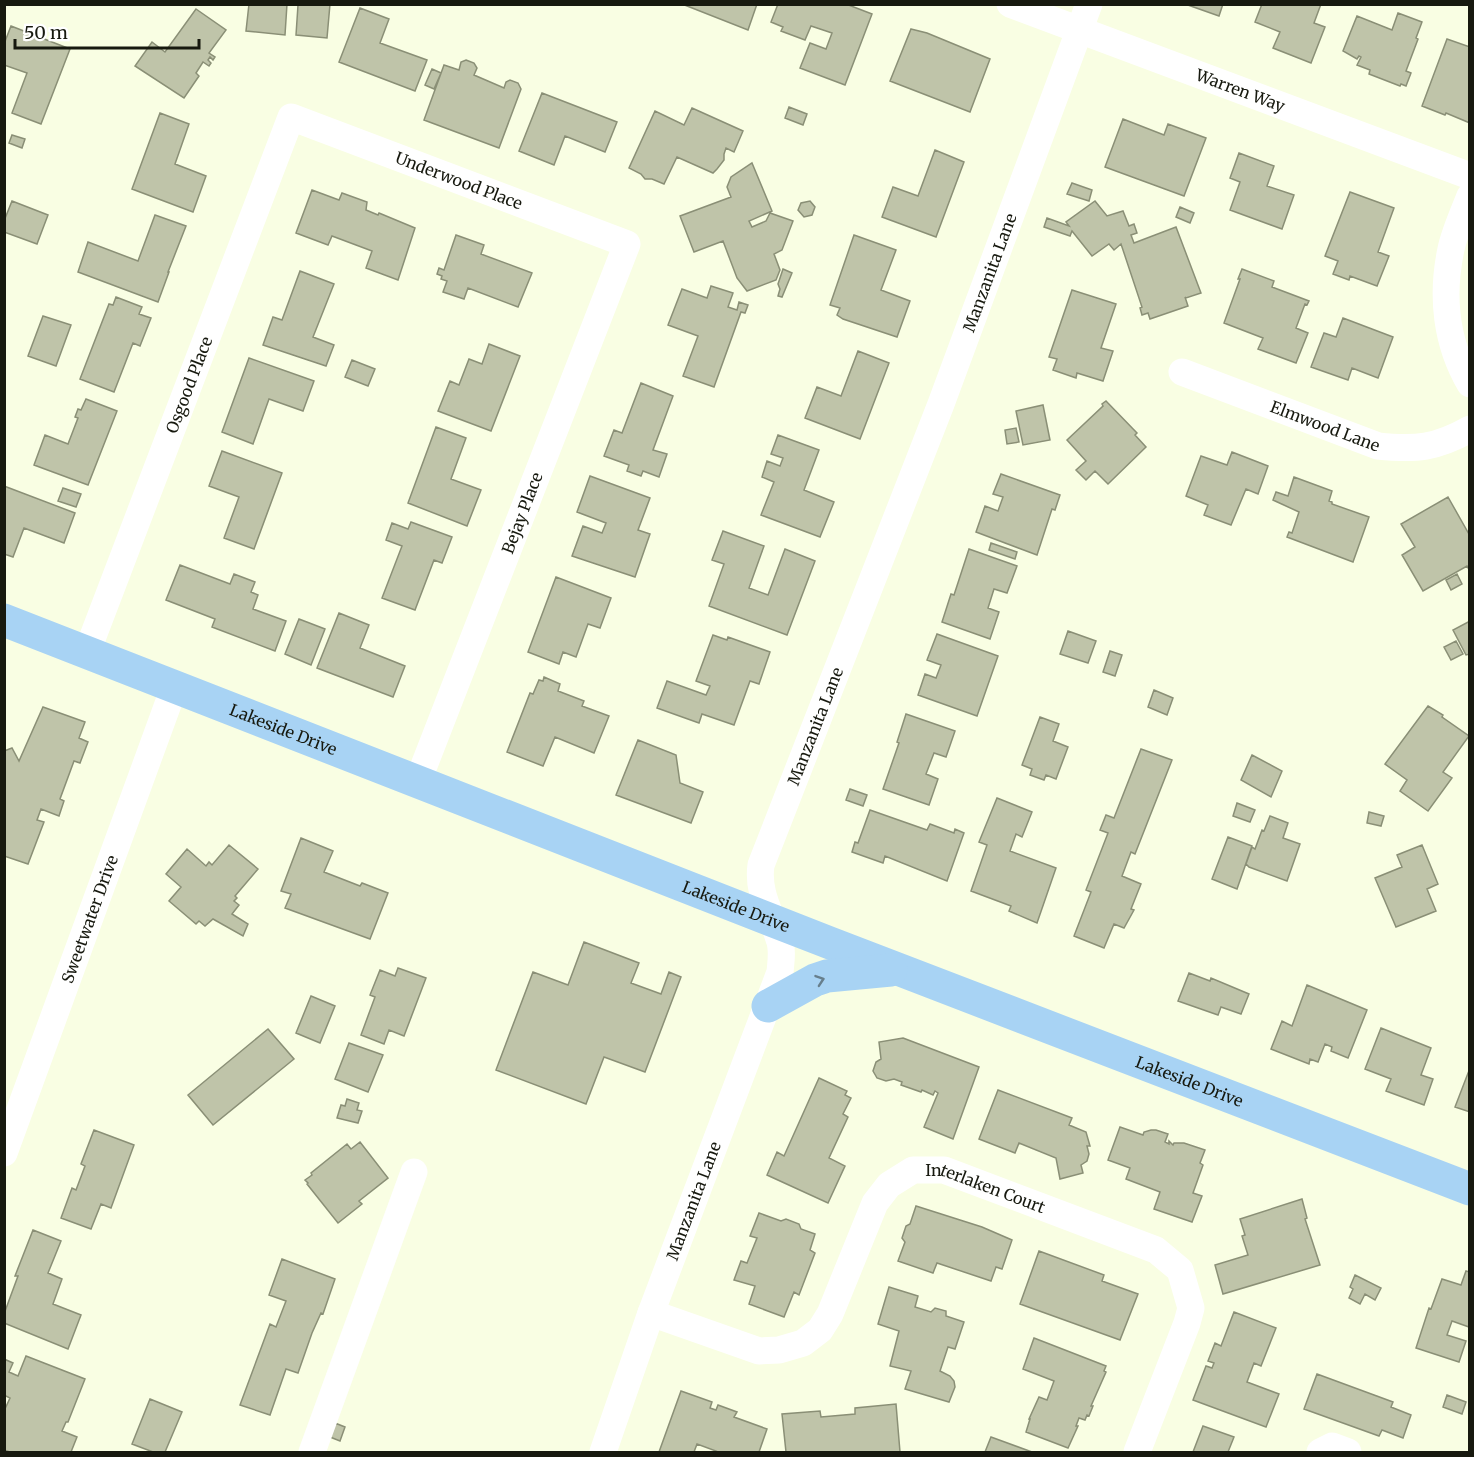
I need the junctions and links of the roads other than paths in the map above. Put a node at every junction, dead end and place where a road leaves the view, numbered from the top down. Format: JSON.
{"nodes":[{"id":1,"x":1010,"y":4,"type":"edge"},
{"id":2,"x":1089,"y":4,"type":"edge"},
{"id":3,"x":1080,"y":31,"type":"junction"},
{"id":4,"x":291,"y":117,"type":"joint"},
{"id":5,"x":1470,"y":176,"type":"edge"},
{"id":6,"x":1470,"y":196,"type":"edge"},
{"id":7,"x":627,"y":244,"type":"joint"},
{"id":8,"x":1182,"y":372,"type":"dead end"},
{"id":9,"x":1470,"y":384,"type":"edge"},
{"id":10,"x":1470,"y":429,"type":"edge"},
{"id":11,"x":4,"y":620,"type":"edge"},
{"id":12,"x":87,"y":652,"type":"junction"},
{"id":13,"x":175,"y":685,"type":"junction"},
{"id":14,"x":418,"y":781,"type":"junction"},
{"id":15,"x":771,"y":920,"type":"junction"},
{"id":16,"x":898,"y":970,"type":"junction"},
{"id":17,"x":768,"y":1006,"type":"junction"},
{"id":18,"x":4,"y":1153,"type":"edge"},
{"id":19,"x":414,"y":1172,"type":"dead end"},
{"id":20,"x":1470,"y":1189,"type":"edge"},
{"id":21,"x":651,"y":1313,"type":"junction"},
{"id":22,"x":314,"y":1448,"type":"edge"},
{"id":23,"x":603,"y":1452,"type":"edge"},
{"id":24,"x":1137,"y":1452,"type":"edge"},
{"id":25,"x":1320,"y":1452,"type":"edge"},
{"id":26,"x":1348,"y":1452,"type":"edge"}],
"edges":[{"from":1,"to":3,"type":"street","name":"Warren Way"},
{"from":2,"to":3,"type":"street","name":"Manzanita Lane"},
{"from":3,"to":5,"type":"street","name":"Warren Way"},
{"from":3,"to":15,"type":"street","name":"Manzanita Lane"},
{"from":4,"to":7,"type":"street","name":"Underwood Place"},
{"from":4,"to":12,"type":"street","name":"Osgood Place"},
{"from":6,"to":9,"type":"street"},
{"from":7,"to":14,"type":"street","name":"Bejay Place"},
{"from":8,"to":10,"type":"street","name":"Elmwood Lane"},
{"from":11,"to":12,"type":"main road","name":"Lakeside Drive"},
{"from":12,"to":13,"type":"main road","name":"Lakeside Drive"},
{"from":13,"to":14,"type":"main road","name":"Lakeside Drive"},
{"from":13,"to":18,"type":"street","name":"Sweetwater Drive"},
{"from":14,"to":15,"type":"main road","name":"Lakeside Drive"},
{"from":15,"to":16,"type":"main road","name":"Lakeside Drive"},
{"from":15,"to":17,"type":"street","name":"Manzanita Lane"},
{"from":17,"to":16,"type":"main road","one_way":true},
{"from":16,"to":20,"type":"main road","name":"Lakeside Drive"},
{"from":17,"to":21,"type":"street","name":"Manzanita Lane"},
{"from":19,"to":22,"type":"street"},
{"from":21,"to":23,"type":"street","name":"Manzanita Lane"},
{"from":21,"to":24,"type":"street","name":"Interlaken Court"},
{"from":25,"to":26,"type":"street"}]}
